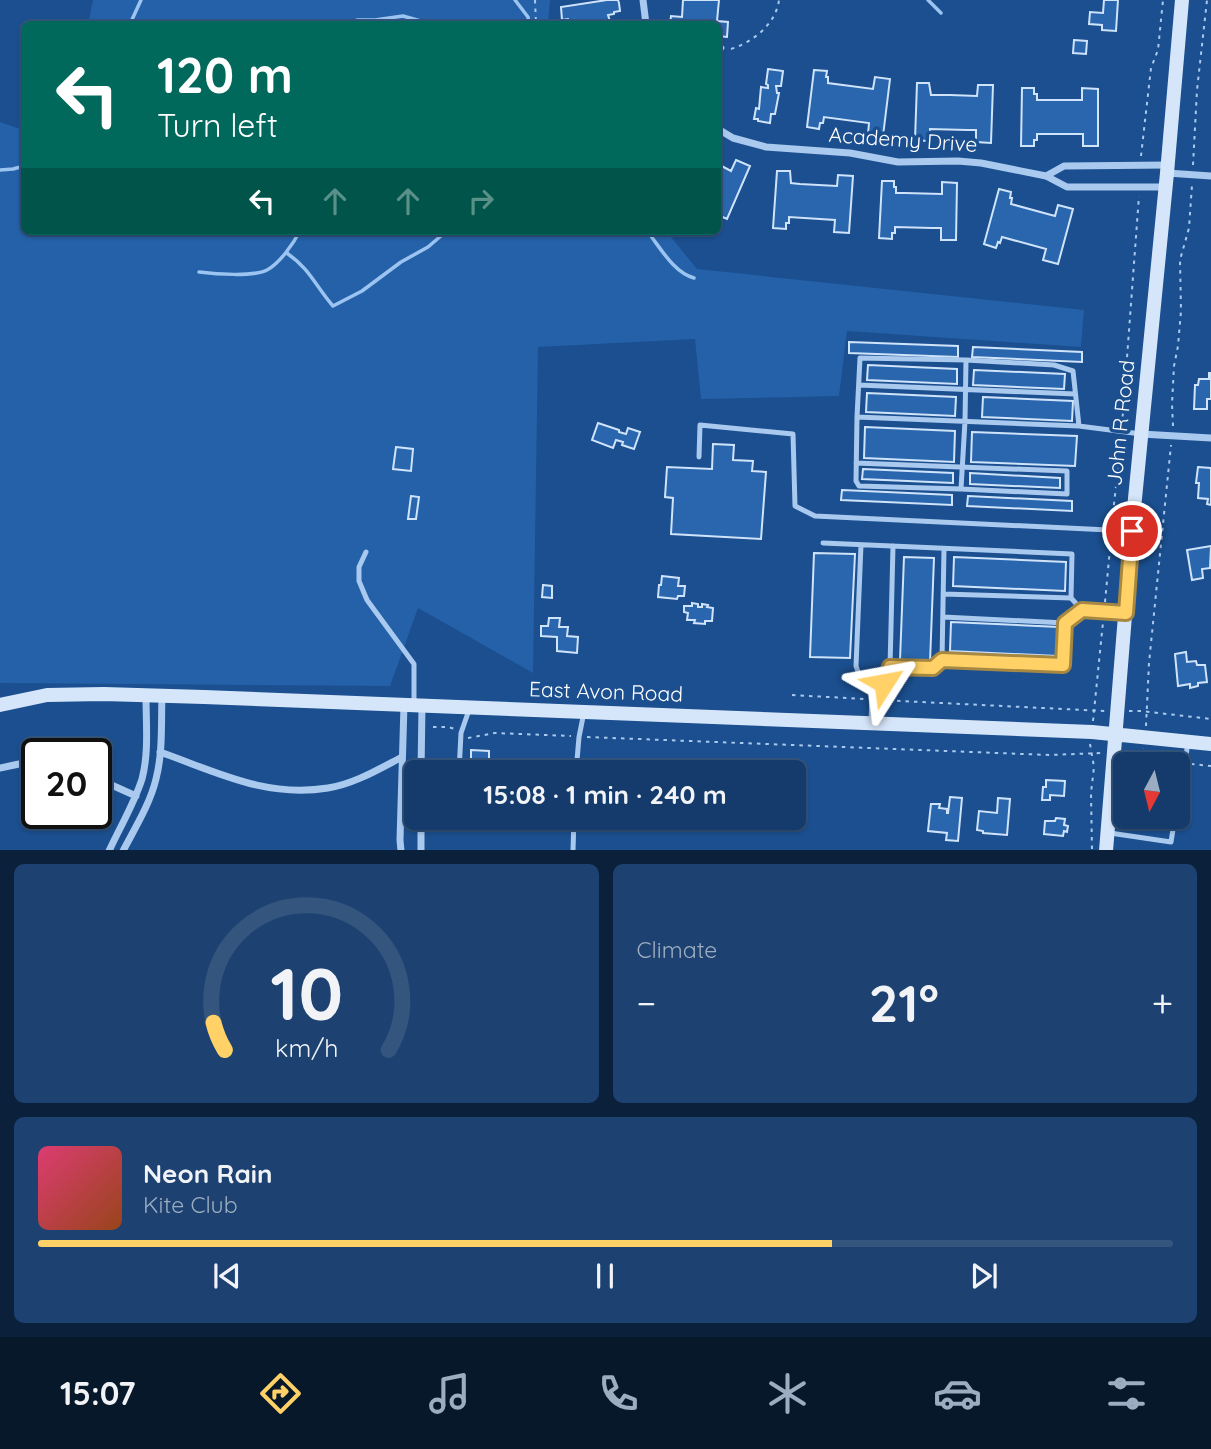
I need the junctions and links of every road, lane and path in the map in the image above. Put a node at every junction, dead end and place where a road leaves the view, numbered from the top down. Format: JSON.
{"nodes":[{"id":1,"x":535,"y":0,"type":"edge"},
{"id":2,"x":643,"y":0,"type":"edge"},
{"id":3,"x":779,"y":0,"type":"edge"},
{"id":4,"x":1163,"y":0,"type":"edge"},
{"id":5,"x":1182,"y":0,"type":"edge"},
{"id":6,"x":1207,"y":0,"type":"edge"},
{"id":7,"x":536,"y":21,"type":"edge"},
{"id":8,"x":646,"y":21,"type":"edge"},
{"id":9,"x":730,"y":49,"type":"dead end"},
{"id":10,"x":721,"y":131,"type":"edge"},
{"id":11,"x":1140,"y":165,"type":"junction"},
{"id":12,"x":1167,"y":175,"type":"junction"},
{"id":13,"x":1192,"y":175,"type":"junction"},
{"id":14,"x":1046,"y":176,"type":"junction"},
{"id":15,"x":1211,"y":176,"type":"edge"},
{"id":16,"x":1139,"y":187,"type":"junction"},
{"id":17,"x":966,"y":360,"type":"junction"},
{"id":18,"x":859,"y":385,"type":"junction"},
{"id":19,"x":965,"y":390,"type":"junction"},
{"id":20,"x":1075,"y":394,"type":"junction"},
{"id":21,"x":857,"y":417,"type":"junction"},
{"id":22,"x":965,"y":421,"type":"junction"},
{"id":23,"x":1079,"y":426,"type":"junction"},
{"id":24,"x":1122,"y":432,"type":"junction"},
{"id":25,"x":1141,"y":434,"type":"junction"},
{"id":26,"x":1172,"y":436,"type":"junction"},
{"id":27,"x":1211,"y":438,"type":"edge"},
{"id":28,"x":699,"y":457,"type":"dead end"},
{"id":29,"x":856,"y":463,"type":"junction"},
{"id":30,"x":962,"y":467,"type":"junction"},
{"id":31,"x":961,"y":489,"type":"junction"},
{"id":32,"x":1112,"y":530,"type":"junction"},
{"id":33,"x":1132,"y":531,"type":"junction"},
{"id":34,"x":823,"y":543,"type":"dead end"},
{"id":35,"x":861,"y":545,"type":"junction"},
{"id":36,"x":894,"y":546,"type":"junction"},
{"id":37,"x":944,"y":548,"type":"junction"},
{"id":38,"x":366,"y":552,"type":"dead end"},
{"id":39,"x":943,"y":594,"type":"junction"},
{"id":40,"x":1071,"y":598,"type":"junction"},
{"id":41,"x":1082,"y":610,"type":"junction"},
{"id":42,"x":1104,"y":612,"type":"junction"},
{"id":43,"x":1126,"y":613,"type":"junction"},
{"id":44,"x":943,"y":617,"type":"junction"},
{"id":45,"x":1065,"y":623,"type":"junction"},
{"id":46,"x":942,"y":660,"type":"junction"},
{"id":47,"x":890,"y":667,"type":"junction"},
{"id":48,"x":146,"y":695,"type":"junction"},
{"id":49,"x":162,"y":695,"type":"junction"},
{"id":50,"x":792,"y":695,"type":"dead end"},
{"id":51,"x":872,"y":696,"type":"junction"},
{"id":52,"x":0,"y":705,"type":"edge"},
{"id":53,"x":413,"y":706,"type":"junction"},
{"id":54,"x":470,"y":708,"type":"junction"},
{"id":55,"x":1137,"y":711,"type":"dead end"},
{"id":56,"x":584,"y":712,"type":"junction"},
{"id":57,"x":1147,"y":712,"type":"junction"},
{"id":58,"x":1146,"y":719,"type":"dead end"},
{"id":59,"x":1211,"y":719,"type":"edge"},
{"id":60,"x":871,"y":723,"type":"junction"},
{"id":61,"x":421,"y":726,"type":"junction"},
{"id":62,"x":461,"y":733,"type":"junction"},
{"id":63,"x":1116,"y":735,"type":"junction"},
{"id":64,"x":579,"y":737,"type":"junction"},
{"id":65,"x":1188,"y":742,"type":"junction"},
{"id":66,"x":1211,"y":744,"type":"edge"},
{"id":67,"x":1090,"y":748,"type":"dead end"},
{"id":68,"x":160,"y":752,"type":"junction"},
{"id":69,"x":1186,"y":752,"type":"edge"},
{"id":70,"x":1100,"y":753,"type":"dead end"},
{"id":71,"x":1091,"y":754,"type":"junction"},
{"id":72,"x":402,"y":757,"type":"junction"},
{"id":73,"x":421,"y":760,"type":"edge"},
{"id":74,"x":460,"y":760,"type":"edge"},
{"id":75,"x":577,"y":760,"type":"edge"},
{"id":76,"x":21,"y":764,"type":"edge"},
{"id":77,"x":1190,"y":764,"type":"edge"},
{"id":78,"x":1211,"y":766,"type":"edge"},
{"id":79,"x":0,"y":768,"type":"edge"},
{"id":80,"x":112,"y":785,"type":"edge"},
{"id":81,"x":136,"y":796,"type":"junction"},
{"id":82,"x":421,"y":830,"type":"edge"},
{"id":83,"x":574,"y":830,"type":"edge"},
{"id":84,"x":1173,"y":830,"type":"edge"},
{"id":85,"x":1107,"y":833,"type":"junction"},
{"id":86,"x":111,"y":848,"type":"edge"},
{"id":87,"x":124,"y":850,"type":"edge"},
{"id":88,"x":401,"y":850,"type":"edge"},
{"id":89,"x":421,"y":850,"type":"edge"},
{"id":90,"x":573,"y":850,"type":"edge"},
{"id":91,"x":1092,"y":850,"type":"edge"},
{"id":92,"x":1106,"y":850,"type":"edge"}],
"edges":[{"from":1,"to":7,"type":"path"},
{"from":2,"to":8,"type":"street"},
{"from":3,"to":9,"type":"path"},
{"from":4,"to":11,"type":"path"},
{"from":5,"to":12,"type":"main road","name":"John R Road"},
{"from":6,"to":13,"type":"path"},
{"from":10,"to":14,"type":"street","name":"Academy Drive"},
{"from":11,"to":12,"type":"street","name":"Academy Drive"},
{"from":11,"to":14,"type":"street","name":"Academy Drive"},
{"from":12,"to":13,"type":"street"},
{"from":12,"to":16,"type":"street","name":"Academy Drive"},
{"from":12,"to":25,"type":"main road","name":"John R Road"},
{"from":13,"to":15,"type":"street"},
{"from":13,"to":26,"type":"path"},
{"from":14,"to":16,"type":"street","name":"Academy Drive"},
{"from":16,"to":24,"type":"path"},
{"from":17,"to":18,"type":"lane"},
{"from":17,"to":19,"type":"lane"},
{"from":17,"to":20,"type":"lane"},
{"from":18,"to":19,"type":"lane"},
{"from":18,"to":21,"type":"lane"},
{"from":19,"to":20,"type":"lane"},
{"from":19,"to":22,"type":"lane"},
{"from":20,"to":23,"type":"lane"},
{"from":21,"to":22,"type":"lane"},
{"from":21,"to":29,"type":"lane"},
{"from":22,"to":23,"type":"lane"},
{"from":22,"to":30,"type":"lane"},
{"from":23,"to":24,"type":"lane"},
{"from":24,"to":25,"type":"lane"},
{"from":24,"to":32,"type":"path"},
{"from":25,"to":26,"type":"street"},
{"from":25,"to":33,"type":"main road","name":"John R Road"},
{"from":26,"to":27,"type":"street"},
{"from":26,"to":57,"type":"path"},
{"from":28,"to":32,"type":"lane"},
{"from":29,"to":30,"type":"lane"},
{"from":29,"to":31,"type":"lane"},
{"from":30,"to":31,"type":"lane"},
{"from":30,"to":31,"type":"lane"},
{"from":32,"to":33,"type":"lane"},
{"from":32,"to":42,"type":"path"},
{"from":33,"to":43,"type":"main road","name":"John R Road"},
{"from":34,"to":35,"type":"lane"},
{"from":35,"to":36,"type":"lane"},
{"from":35,"to":51,"type":"lane"},
{"from":36,"to":37,"type":"lane"},
{"from":36,"to":47,"type":"lane"},
{"from":37,"to":39,"type":"lane"},
{"from":37,"to":40,"type":"lane"},
{"from":38,"to":53,"type":"lane"},
{"from":39,"to":40,"type":"lane"},
{"from":39,"to":44,"type":"lane"},
{"from":40,"to":41,"type":"lane"},
{"from":41,"to":42,"type":"lane"},
{"from":41,"to":45,"type":"lane"},
{"from":42,"to":43,"type":"lane"},
{"from":42,"to":51,"type":"path"},
{"from":43,"to":63,"type":"main road","name":"John R Road"},
{"from":44,"to":45,"type":"lane"},
{"from":44,"to":46,"type":"lane"},
{"from":45,"to":46,"type":"lane"},
{"from":46,"to":47,"type":"lane"},
{"from":47,"to":51,"type":"lane"},
{"from":48,"to":49,"type":"main road","name":"East Avon Road"},
{"from":48,"to":52,"type":"main road","name":"East Avon Road"},
{"from":48,"to":81,"type":"street"},
{"from":49,"to":53,"type":"main road","name":"East Avon Road"},
{"from":49,"to":68,"type":"street"},
{"from":50,"to":51,"type":"path"},
{"from":51,"to":60,"type":"lane"},
{"from":53,"to":54,"type":"main road","name":"East Avon Road"},
{"from":53,"to":61,"type":"street"},
{"from":53,"to":72,"type":"street"},
{"from":54,"to":56,"type":"main road","name":"East Avon Road"},
{"from":54,"to":62,"type":"lane"},
{"from":55,"to":57,"type":"path"},
{"from":56,"to":60,"type":"main road","name":"East Avon Road"},
{"from":56,"to":64,"type":"lane"},
{"from":57,"to":58,"type":"path"},
{"from":57,"to":59,"type":"path"},
{"from":60,"to":63,"type":"main road","name":"East Avon Road"},
{"from":61,"to":62,"type":"path"},
{"from":61,"to":73,"type":"street"},
{"from":62,"to":64,"type":"path"},
{"from":62,"to":74,"type":"lane"},
{"from":63,"to":65,"type":"main road","name":"East Avon Road"},
{"from":63,"to":85,"type":"main road","name":"John R Road"},
{"from":64,"to":71,"type":"path"},
{"from":64,"to":75,"type":"lane"},
{"from":65,"to":66,"type":"main road","name":"East Avon Road"},
{"from":65,"to":69,"type":"lane"},
{"from":67,"to":71,"type":"path"},
{"from":68,"to":72,"type":"street"},
{"from":68,"to":87,"type":"street"},
{"from":70,"to":71,"type":"path"},
{"from":71,"to":91,"type":"path"},
{"from":72,"to":88,"type":"street"},
{"from":76,"to":79,"type":"street"},
{"from":77,"to":78,"type":"path"},
{"from":80,"to":81,"type":"street"},
{"from":81,"to":86,"type":"street"},
{"from":82,"to":89,"type":"street"},
{"from":83,"to":90,"type":"lane"},
{"from":84,"to":85,"type":"lane"},
{"from":85,"to":92,"type":"main road","name":"John R Road"},
{"from":86,"to":87,"type":"street"}]}
